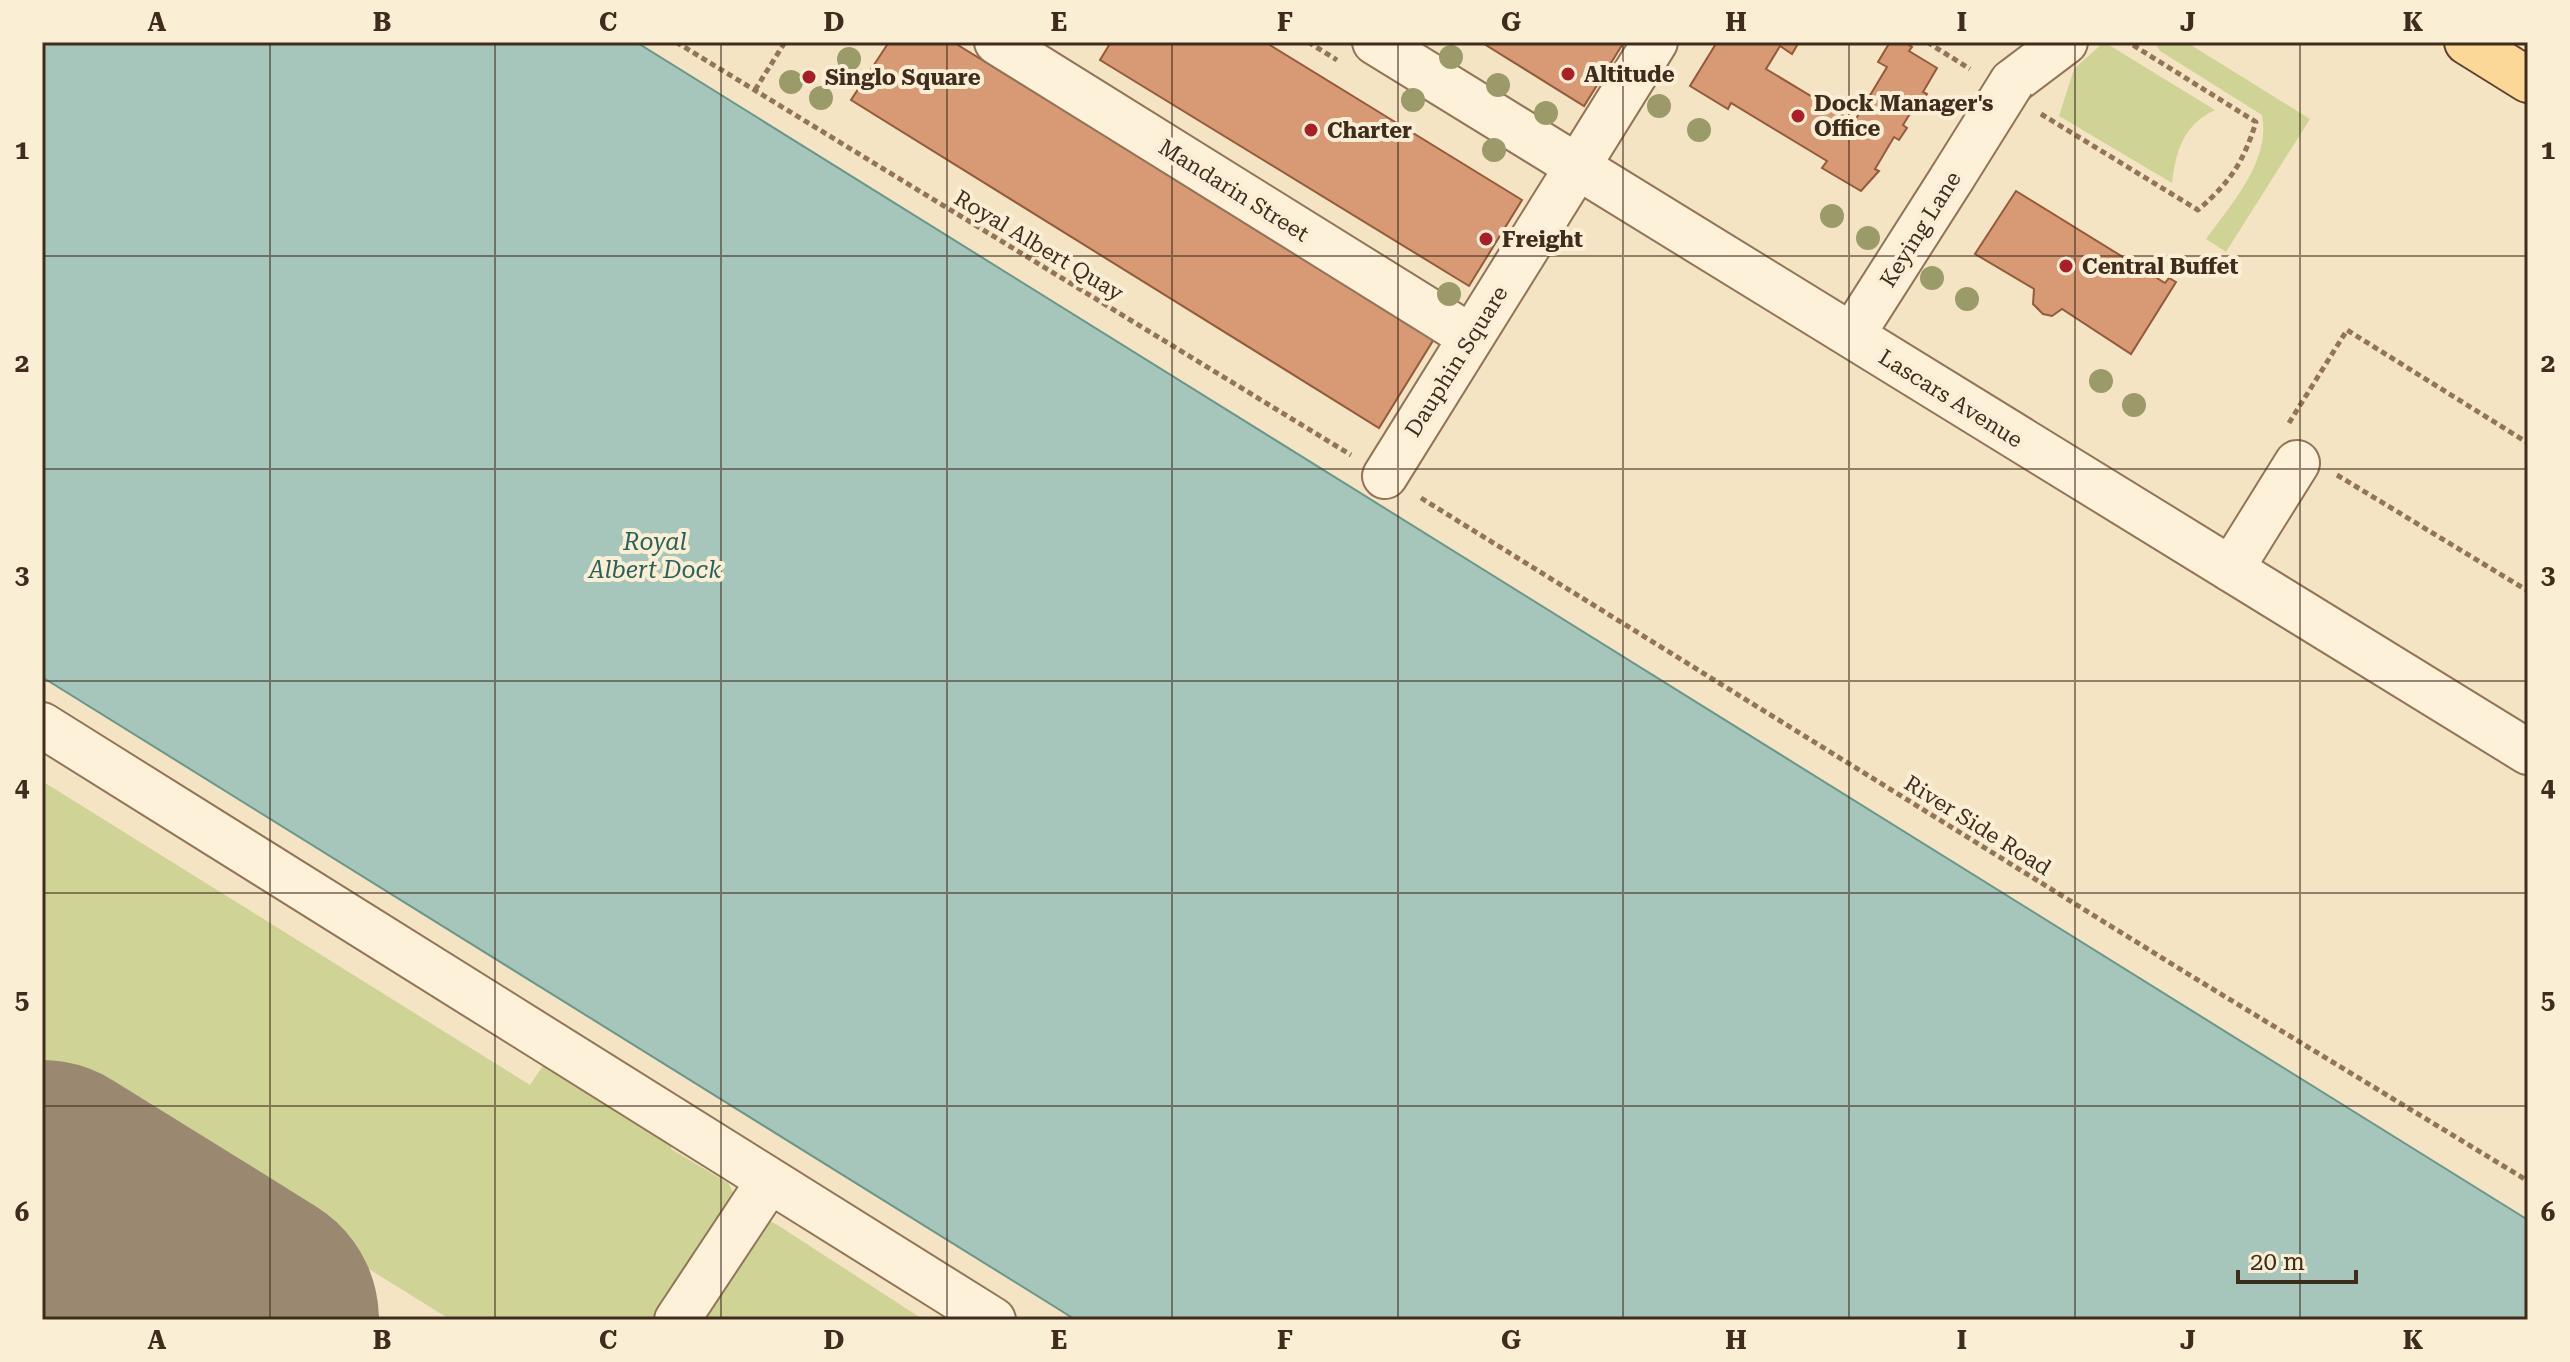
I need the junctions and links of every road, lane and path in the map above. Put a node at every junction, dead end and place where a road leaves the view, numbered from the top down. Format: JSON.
{"nodes":[{"id":1,"x":676,"y":42,"type":"edge"},
{"id":2,"x":785,"y":42,"type":"edge"},
{"id":3,"x":997,"y":42,"type":"edge"},
{"id":4,"x":1375,"y":42,"type":"edge"},
{"id":5,"x":1655,"y":42,"type":"edge"},
{"id":6,"x":1927,"y":42,"type":"edge"},
{"id":7,"x":2065,"y":42,"type":"edge"},
{"id":8,"x":2128,"y":42,"type":"edge"},
{"id":9,"x":2467,"y":42,"type":"edge"},
{"id":10,"x":2137,"y":45,"type":"edge"},
{"id":11,"x":1045,"y":54,"type":"edge"},
{"id":12,"x":1971,"y":69,"type":"dead end"},
{"id":13,"x":2022,"y":77,"type":"edge"},
{"id":14,"x":2528,"y":80,"type":"edge"},
{"id":15,"x":755,"y":90,"type":"junction"},
{"id":16,"x":1577,"y":168,"type":"junction"},
{"id":17,"x":1852,"y":335,"type":"junction"},
{"id":18,"x":1471,"y":337,"type":"junction"},
{"id":19,"x":2528,"y":443,"type":"edge"},
{"id":20,"x":2297,"y":463,"type":"junction"},
{"id":21,"x":1399,"y":484,"type":"junction"},
{"id":22,"x":2231,"y":569,"type":"junction"},
{"id":23,"x":2528,"y":591,"type":"edge"},
{"id":24,"x":42,"y":725,"type":"edge"},
{"id":25,"x":2528,"y":752,"type":"edge"},
{"id":26,"x":769,"y":1181,"type":"junction"},
{"id":27,"x":2528,"y":1181,"type":"edge"},
{"id":28,"x":677,"y":1320,"type":"edge"},
{"id":29,"x":993,"y":1320,"type":"edge"}],
"edges":[{"from":1,"to":15,"type":"path","name":"Royal Albert Quay"},
{"from":2,"to":15,"type":"path"},
{"from":3,"to":11,"type":"street","name":"Mandarin Street"},
{"from":4,"to":16,"type":"street","name":"Lascars Avenue"},
{"from":5,"to":16,"type":"street","name":"Dauphin Square"},
{"from":6,"to":12,"type":"path"},
{"from":7,"to":13,"type":"street","name":"Keying Lane"},
{"from":8,"to":10,"type":"path"},
{"from":9,"to":14,"type":"main road"},
{"from":10,"to":13,"type":"path"},
{"from":11,"to":18,"type":"street","name":"Mandarin Street"},
{"from":13,"to":17,"type":"street","name":"Keying Lane","bridge":true},
{"from":15,"to":21,"type":"path","name":"Royal Albert Quay"},
{"from":16,"to":17,"type":"street","name":"Lascars Avenue"},
{"from":16,"to":18,"type":"street","name":"Dauphin Square"},
{"from":17,"to":22,"type":"street","name":"Lascars Avenue"},
{"from":18,"to":21,"type":"street","name":"Dauphin Square"},
{"from":19,"to":20,"type":"path"},
{"from":20,"to":22,"type":"street"},
{"from":20,"to":23,"type":"path"},
{"from":21,"to":27,"type":"path","name":"River Side Road"},
{"from":22,"to":25,"type":"street","name":"Lascars Avenue"},
{"from":24,"to":26,"type":"street"},
{"from":26,"to":28,"type":"street"},
{"from":26,"to":29,"type":"street"}]}
